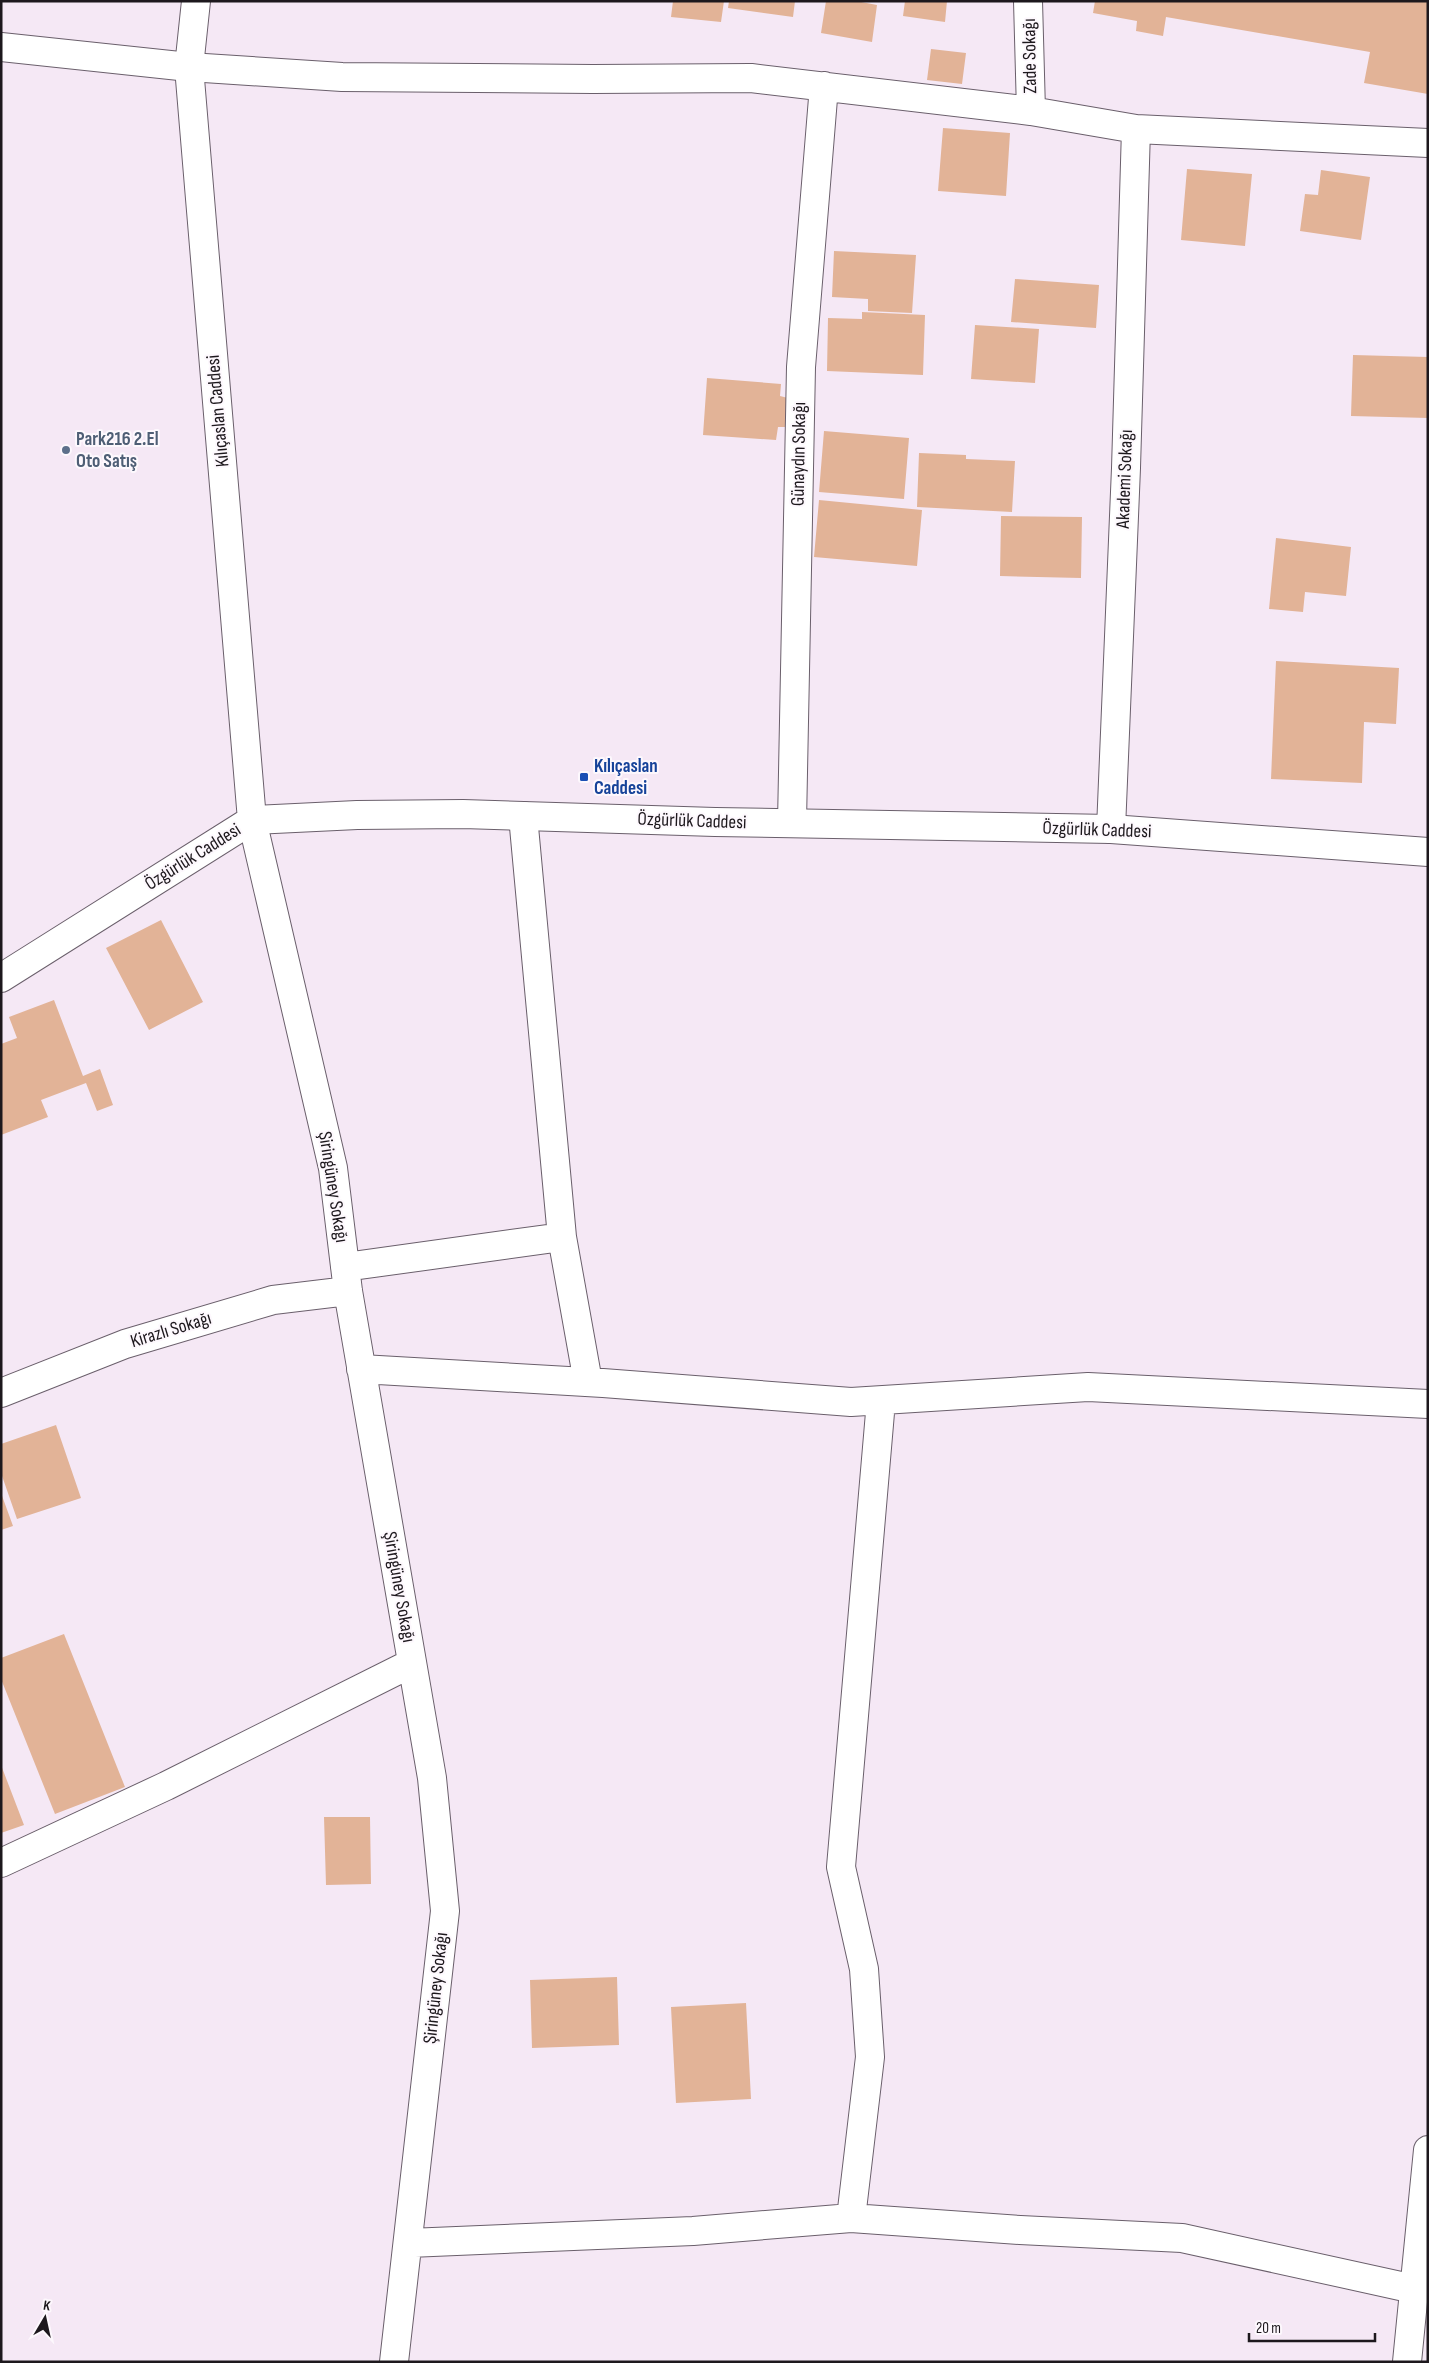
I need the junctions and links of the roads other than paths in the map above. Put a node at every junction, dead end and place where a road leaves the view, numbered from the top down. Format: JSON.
{"nodes":[{"id":1,"x":196,"y":1,"type":"edge"},
{"id":2,"x":1028,"y":1,"type":"edge"},
{"id":3,"x":1,"y":47,"type":"edge"},
{"id":4,"x":189,"y":67,"type":"junction"},
{"id":5,"x":824,"y":86,"type":"junction"},
{"id":6,"x":1031,"y":111,"type":"junction"},
{"id":7,"x":1136,"y":129,"type":"junction"},
{"id":8,"x":1428,"y":143,"type":"edge"},
{"id":9,"x":523,"y":816,"type":"junction"},
{"id":10,"x":252,"y":820,"type":"junction"},
{"id":11,"x":792,"y":823,"type":"junction"},
{"id":12,"x":1111,"y":829,"type":"junction"},
{"id":13,"x":1428,"y":852,"type":"edge"},
{"id":14,"x":1,"y":978,"type":"edge"},
{"id":15,"x":562,"y":1237,"type":"junction"},
{"id":16,"x":346,"y":1279,"type":"junction"},
{"id":17,"x":361,"y":1369,"type":"junction"},
{"id":18,"x":588,"y":1382,"type":"junction"},
{"id":19,"x":1,"y":1393,"type":"edge"},
{"id":20,"x":881,"y":1401,"type":"junction"},
{"id":21,"x":1428,"y":1404,"type":"edge"},
{"id":22,"x":412,"y":1663,"type":"junction"},
{"id":23,"x":1,"y":1863,"type":"edge"},
{"id":24,"x":1428,"y":2150,"type":"edge"},
{"id":25,"x":851,"y":2218,"type":"junction"},
{"id":26,"x":409,"y":2243,"type":"junction"},
{"id":27,"x":1414,"y":2289,"type":"junction"},
{"id":28,"x":394,"y":2362,"type":"edge"},
{"id":29,"x":1407,"y":2362,"type":"edge"}],
"edges":[{"from":1,"to":4,"type":"street","name":"Kılıçaslan Caddesi"},
{"from":2,"to":6,"type":"street","name":"Zade Sokağı"},
{"from":3,"to":4,"type":"street"},
{"from":4,"to":5,"type":"street"},
{"from":4,"to":10,"type":"street","name":"Kılıçaslan Caddesi"},
{"from":5,"to":6,"type":"street"},
{"from":5,"to":11,"type":"street","name":"Günaydın Sokağı"},
{"from":6,"to":7,"type":"street"},
{"from":7,"to":8,"type":"street"},
{"from":7,"to":12,"type":"street","name":"Akademi Sokağı"},
{"from":9,"to":10,"type":"street","name":"Özgürlük Caddesi"},
{"from":9,"to":11,"type":"street","name":"Özgürlük Caddesi"},
{"from":9,"to":15,"type":"street"},
{"from":10,"to":14,"type":"street","name":"Özgürlük Caddesi"},
{"from":10,"to":16,"type":"street","name":"Şiringüney Sokağı"},
{"from":11,"to":12,"type":"street","name":"Özgürlük Caddesi"},
{"from":12,"to":13,"type":"street","name":"Özgürlük Caddesi"},
{"from":15,"to":16,"type":"street","name":"Kirazlı Sokağı"},
{"from":15,"to":18,"type":"street"},
{"from":16,"to":17,"type":"street","name":"Şiringüney Sokağı"},
{"from":16,"to":19,"type":"street","name":"Kirazlı Sokağı"},
{"from":17,"to":18,"type":"street"},
{"from":17,"to":22,"type":"street","name":"Şiringüney Sokağı"},
{"from":18,"to":20,"type":"street"},
{"from":20,"to":21,"type":"street"},
{"from":20,"to":25,"type":"street"},
{"from":22,"to":23,"type":"street"},
{"from":22,"to":26,"type":"street","name":"Şiringüney Sokağı"},
{"from":24,"to":27,"type":"street"},
{"from":25,"to":26,"type":"street"},
{"from":25,"to":27,"type":"street"},
{"from":26,"to":28,"type":"street","name":"Şiringüney Sokağı"},
{"from":27,"to":29,"type":"street"}]}
